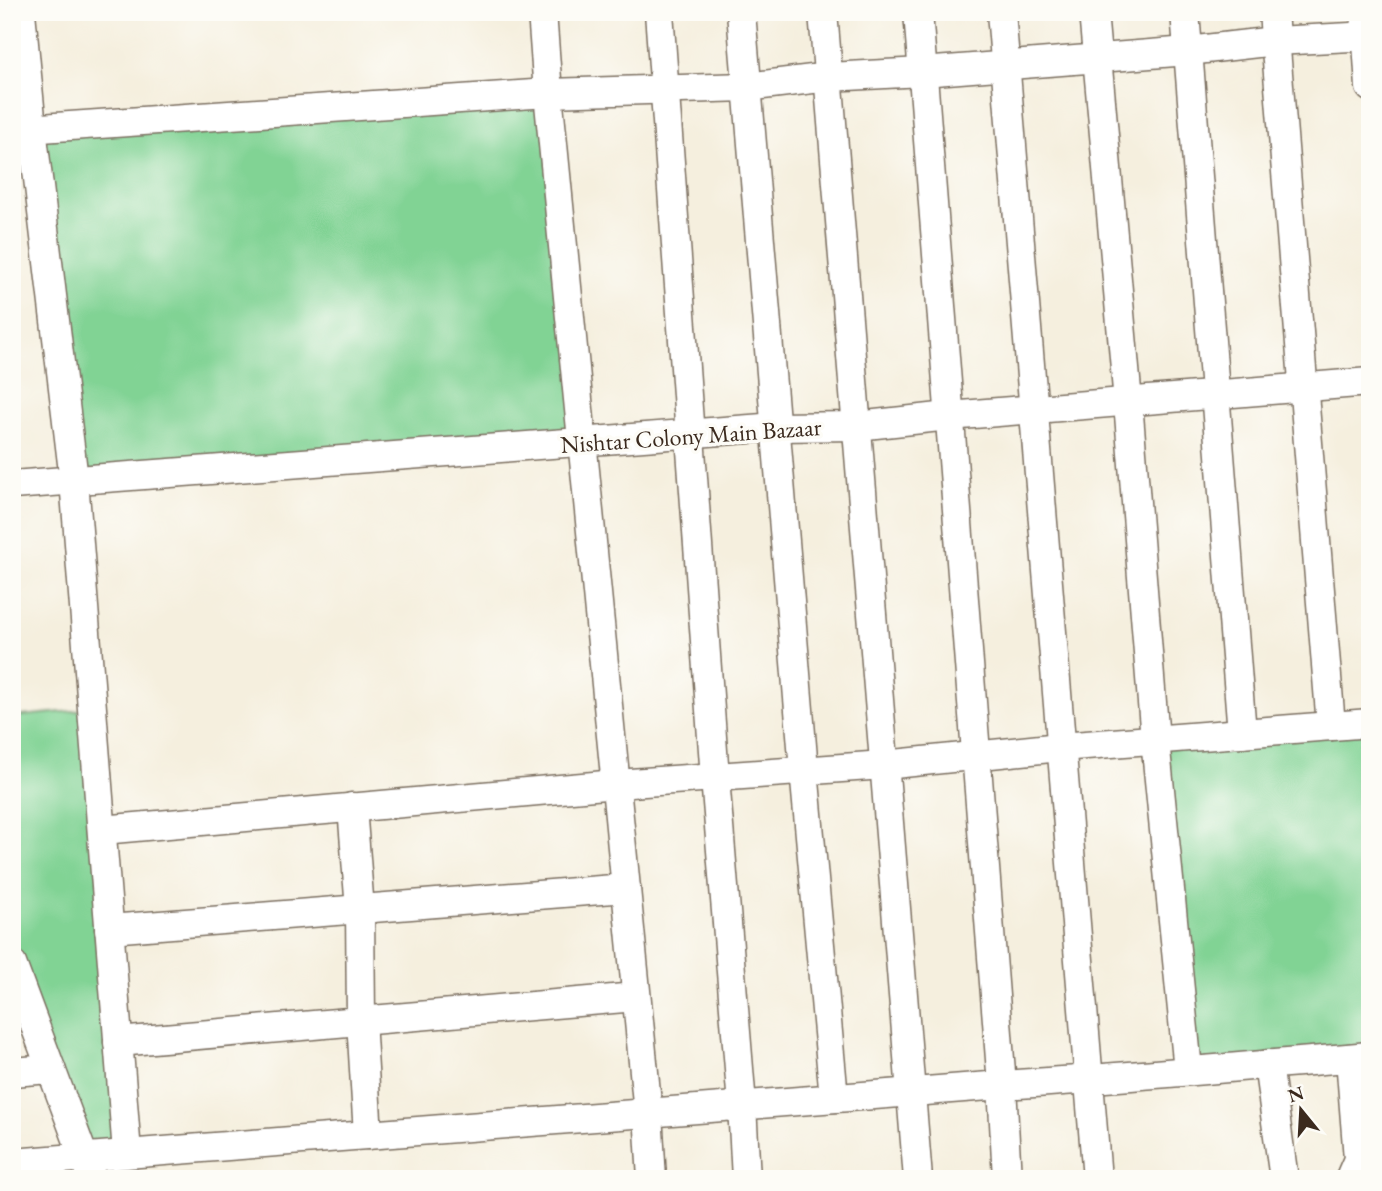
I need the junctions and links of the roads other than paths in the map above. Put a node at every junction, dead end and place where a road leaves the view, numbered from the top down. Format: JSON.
{"nodes":[{"id":1,"x":21,"y":12,"type":"edge"},
{"id":2,"x":542,"y":12,"type":"edge"},
{"id":3,"x":659,"y":12,"type":"edge"},
{"id":4,"x":741,"y":12,"type":"edge"},
{"id":5,"x":823,"y":12,"type":"edge"},
{"id":6,"x":918,"y":12,"type":"edge"},
{"id":7,"x":1001,"y":12,"type":"edge"},
{"id":8,"x":1093,"y":12,"type":"edge"},
{"id":9,"x":1185,"y":12,"type":"edge"},
{"id":10,"x":1273,"y":12,"type":"edge"},
{"id":11,"x":1367,"y":28,"type":"edge"},
{"id":12,"x":1275,"y":41,"type":"junction"},
{"id":13,"x":1188,"y":51,"type":"junction"},
{"id":14,"x":1097,"y":59,"type":"junction"},
{"id":15,"x":1006,"y":65,"type":"junction"},
{"id":16,"x":922,"y":72,"type":"junction"},
{"id":17,"x":828,"y":77,"type":"junction"},
{"id":18,"x":747,"y":87,"type":"junction"},
{"id":19,"x":1370,"y":87,"type":"edge"},
{"id":20,"x":665,"y":90,"type":"junction"},
{"id":21,"x":548,"y":93,"type":"junction"},
{"id":22,"x":22,"y":129,"type":"edge"},
{"id":23,"x":1370,"y":383,"type":"edge"},
{"id":24,"x":1303,"y":387,"type":"junction"},
{"id":25,"x":1215,"y":395,"type":"junction"},
{"id":26,"x":1128,"y":402,"type":"junction"},
{"id":27,"x":1033,"y":410,"type":"junction"},
{"id":28,"x":949,"y":416,"type":"junction"},
{"id":29,"x":857,"y":426,"type":"junction"},
{"id":30,"x":776,"y":427,"type":"junction"},
{"id":31,"x":691,"y":434,"type":"junction"},
{"id":32,"x":582,"y":443,"type":"junction"},
{"id":33,"x":74,"y":480,"type":"junction"},
{"id":34,"x":12,"y":485,"type":"edge"},
{"id":35,"x":1370,"y":723,"type":"edge"},
{"id":36,"x":1331,"y":726,"type":"junction"},
{"id":37,"x":1242,"y":733,"type":"junction"},
{"id":38,"x":1155,"y":740,"type":"junction"},
{"id":39,"x":1060,"y":747,"type":"junction"},
{"id":40,"x":976,"y":756,"type":"junction"},
{"id":41,"x":884,"y":765,"type":"junction"},
{"id":42,"x":804,"y":770,"type":"junction"},
{"id":43,"x":715,"y":778,"type":"junction"},
{"id":44,"x":616,"y":785,"type":"junction"},
{"id":45,"x":352,"y":807,"type":"junction"},
{"id":46,"x":102,"y":830,"type":"junction"},
{"id":47,"x":626,"y":888,"type":"junction"},
{"id":48,"x":360,"y":910,"type":"junction"},
{"id":49,"x":109,"y":929,"type":"junction"},
{"id":50,"x":14,"y":976,"type":"edge"},
{"id":51,"x":636,"y":997,"type":"junction"},
{"id":52,"x":361,"y":1020,"type":"junction"},
{"id":53,"x":118,"y":1042,"type":"junction"},
{"id":54,"x":1360,"y":1057,"type":"edge"},
{"id":55,"x":1268,"y":1064,"type":"junction"},
{"id":56,"x":51,"y":1069,"type":"junction"},
{"id":57,"x":1188,"y":1070,"type":"junction"},
{"id":58,"x":12,"y":1072,"type":"edge"},
{"id":59,"x":1088,"y":1080,"type":"junction"},
{"id":60,"x":1002,"y":1085,"type":"junction"},
{"id":61,"x":911,"y":1092,"type":"junction"},
{"id":62,"x":834,"y":1098,"type":"junction"},
{"id":63,"x":742,"y":1105,"type":"junction"},
{"id":64,"x":648,"y":1113,"type":"junction"},
{"id":65,"x":368,"y":1135,"type":"junction"},
{"id":66,"x":127,"y":1153,"type":"junction"},
{"id":67,"x":12,"y":1163,"type":"edge"},
{"id":68,"x":88,"y":1168,"type":"edge"},
{"id":69,"x":652,"y":1179,"type":"edge"},
{"id":70,"x":746,"y":1179,"type":"edge"},
{"id":71,"x":918,"y":1179,"type":"edge"},
{"id":72,"x":1007,"y":1179,"type":"edge"},
{"id":73,"x":1097,"y":1179,"type":"edge"},
{"id":74,"x":1284,"y":1179,"type":"edge"},
{"id":75,"x":1355,"y":1179,"type":"edge"}],
"edges":[{"from":1,"to":22,"type":"street"},
{"from":2,"to":21,"type":"street"},
{"from":3,"to":20,"type":"street"},
{"from":4,"to":18,"type":"street"},
{"from":5,"to":17,"type":"street"},
{"from":6,"to":16,"type":"street"},
{"from":7,"to":15,"type":"street"},
{"from":8,"to":14,"type":"street"},
{"from":9,"to":13,"type":"street"},
{"from":10,"to":12,"type":"street"},
{"from":11,"to":12,"type":"street"},
{"from":11,"to":19,"type":"street"},
{"from":12,"to":13,"type":"street"},
{"from":12,"to":24,"type":"street"},
{"from":13,"to":14,"type":"street"},
{"from":13,"to":25,"type":"street"},
{"from":14,"to":15,"type":"street"},
{"from":14,"to":26,"type":"street"},
{"from":15,"to":16,"type":"street"},
{"from":15,"to":27,"type":"street"},
{"from":16,"to":17,"type":"street"},
{"from":16,"to":28,"type":"street"},
{"from":17,"to":18,"type":"street"},
{"from":17,"to":29,"type":"street"},
{"from":18,"to":20,"type":"street"},
{"from":18,"to":30,"type":"street"},
{"from":20,"to":21,"type":"street"},
{"from":20,"to":31,"type":"street"},
{"from":21,"to":22,"type":"street"},
{"from":21,"to":32,"type":"street"},
{"from":22,"to":33,"type":"street"},
{"from":23,"to":24,"type":"street","name":"Nishtar Colony Main Bazaar"},
{"from":24,"to":25,"type":"street","name":"Nishtar Colony Main Bazaar"},
{"from":24,"to":36,"type":"street"},
{"from":25,"to":26,"type":"street","name":"Nishtar Colony Main Bazaar"},
{"from":25,"to":37,"type":"street"},
{"from":26,"to":27,"type":"street","name":"Nishtar Colony Main Bazaar"},
{"from":26,"to":38,"type":"street"},
{"from":27,"to":28,"type":"street","name":"Nishtar Colony Main Bazaar"},
{"from":27,"to":39,"type":"street"},
{"from":28,"to":29,"type":"street","name":"Nishtar Colony Main Bazaar"},
{"from":28,"to":40,"type":"street"},
{"from":29,"to":30,"type":"street","name":"Nishtar Colony Main Bazaar"},
{"from":29,"to":41,"type":"street"},
{"from":30,"to":31,"type":"street","name":"Nishtar Colony Main Bazaar"},
{"from":30,"to":42,"type":"street"},
{"from":31,"to":32,"type":"street","name":"Nishtar Colony Main Bazaar"},
{"from":31,"to":43,"type":"street"},
{"from":32,"to":33,"type":"street","name":"Nishtar Colony Main Bazaar"},
{"from":32,"to":44,"type":"street"},
{"from":33,"to":34,"type":"street","name":"Nishtar Colony Main Bazaar"},
{"from":33,"to":46,"type":"street"},
{"from":35,"to":36,"type":"street"},
{"from":36,"to":37,"type":"street"},
{"from":37,"to":38,"type":"street"},
{"from":38,"to":39,"type":"street"},
{"from":38,"to":57,"type":"street"},
{"from":39,"to":40,"type":"street"},
{"from":39,"to":59,"type":"street"},
{"from":40,"to":41,"type":"street"},
{"from":40,"to":60,"type":"street"},
{"from":41,"to":42,"type":"street"},
{"from":41,"to":61,"type":"street"},
{"from":42,"to":43,"type":"street"},
{"from":42,"to":62,"type":"street"},
{"from":43,"to":44,"type":"street"},
{"from":43,"to":63,"type":"street"},
{"from":44,"to":45,"type":"street"},
{"from":44,"to":47,"type":"street"},
{"from":45,"to":46,"type":"street"},
{"from":45,"to":48,"type":"street"},
{"from":46,"to":49,"type":"street"},
{"from":47,"to":48,"type":"street"},
{"from":47,"to":51,"type":"street"},
{"from":48,"to":49,"type":"street"},
{"from":48,"to":52,"type":"street"},
{"from":49,"to":53,"type":"street"},
{"from":50,"to":56,"type":"street"},
{"from":51,"to":52,"type":"street"},
{"from":51,"to":64,"type":"street"},
{"from":52,"to":53,"type":"street"},
{"from":52,"to":65,"type":"street"},
{"from":53,"to":66,"type":"street"},
{"from":54,"to":55,"type":"street"},
{"from":54,"to":75,"type":"street"},
{"from":55,"to":57,"type":"street"},
{"from":55,"to":74,"type":"street"},
{"from":56,"to":58,"type":"street"},
{"from":56,"to":68,"type":"street"},
{"from":57,"to":59,"type":"street"},
{"from":59,"to":60,"type":"street"},
{"from":59,"to":73,"type":"street"},
{"from":60,"to":61,"type":"street"},
{"from":60,"to":72,"type":"street"},
{"from":61,"to":62,"type":"street"},
{"from":61,"to":71,"type":"street"},
{"from":62,"to":63,"type":"street"},
{"from":63,"to":64,"type":"street"},
{"from":63,"to":70,"type":"street"},
{"from":64,"to":65,"type":"street"},
{"from":64,"to":69,"type":"street"},
{"from":65,"to":66,"type":"street"},
{"from":66,"to":68,"type":"street"},
{"from":67,"to":68,"type":"street"}]}
